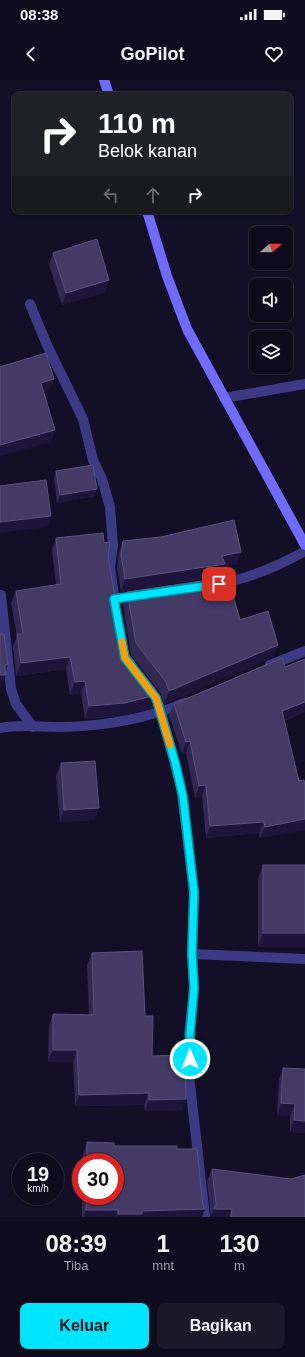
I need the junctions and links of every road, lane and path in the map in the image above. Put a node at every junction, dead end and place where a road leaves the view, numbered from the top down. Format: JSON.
{"nodes":[{"id":1,"x":104,"y":80,"type":"edge"},
{"id":2,"x":108,"y":92,"type":"edge"},
{"id":3,"x":148,"y":214,"type":"edge"},
{"id":4,"x":30,"y":304,"type":"dead end"},
{"id":5,"x":305,"y":384,"type":"edge"},
{"id":6,"x":224,"y":398,"type":"junction"},
{"id":7,"x":305,"y":545,"type":"edge"},
{"id":8,"x":305,"y":551,"type":"edge"},
{"id":9,"x":204,"y":586,"type":"edge"},
{"id":10,"x":1,"y":595,"type":"dead end"},
{"id":11,"x":117,"y":601,"type":"edge"},
{"id":12,"x":305,"y":651,"type":"edge"},
{"id":13,"x":262,"y":669,"type":"edge"},
{"id":14,"x":141,"y":678,"type":"edge"},
{"id":15,"x":190,"y":700,"type":"edge"},
{"id":16,"x":161,"y":712,"type":"junction"},
{"id":17,"x":33,"y":727,"type":"junction"},
{"id":18,"x":0,"y":728,"type":"edge"},
{"id":19,"x":192,"y":954,"type":"junction"},
{"id":20,"x":305,"y":959,"type":"edge"},
{"id":21,"x":206,"y":1217,"type":"edge"}],
"edges":[{"from":1,"to":2,"type":"street"},
{"from":3,"to":6,"type":"street"},
{"from":4,"to":11,"type":"street"},
{"from":5,"to":6,"type":"street"},
{"from":6,"to":7,"type":"street"},
{"from":8,"to":9,"type":"street"},
{"from":10,"to":17,"type":"street"},
{"from":12,"to":13,"type":"street"},
{"from":14,"to":16,"type":"street"},
{"from":15,"to":16,"type":"street"},
{"from":16,"to":17,"type":"street"},
{"from":16,"to":19,"type":"street"},
{"from":17,"to":18,"type":"street"},
{"from":19,"to":20,"type":"street"},
{"from":19,"to":21,"type":"street"}]}
